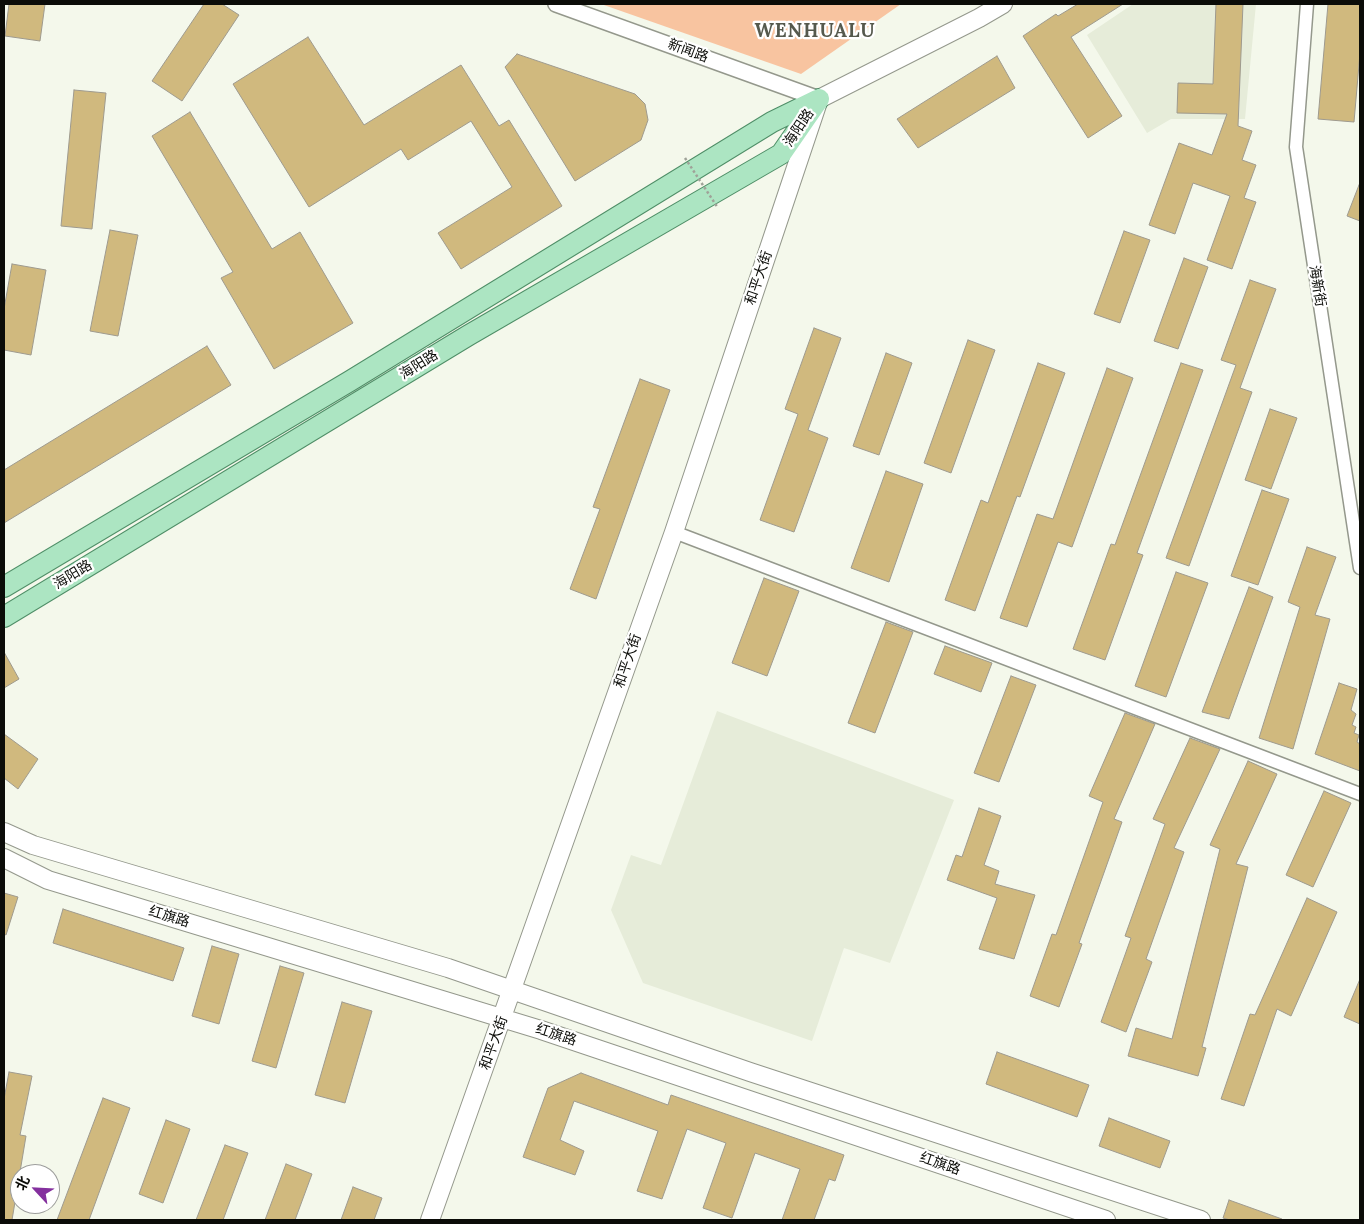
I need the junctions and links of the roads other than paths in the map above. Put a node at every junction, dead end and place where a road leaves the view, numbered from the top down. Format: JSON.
{"nodes":[{"id":1,"x":556,"y":4,"type":"edge"},
{"id":2,"x":1003,"y":4,"type":"edge"},
{"id":3,"x":1308,"y":4,"type":"edge"},
{"id":4,"x":819,"y":99,"type":"junction"},
{"id":5,"x":674,"y":532,"type":"junction"},
{"id":6,"x":1360,"y":568,"type":"edge"},
{"id":7,"x":4,"y":587,"type":"edge"},
{"id":8,"x":4,"y":617,"type":"edge"},
{"id":9,"x":1360,"y":794,"type":"edge"},
{"id":10,"x":4,"y":832,"type":"edge"},
{"id":11,"x":4,"y":858,"type":"edge"},
{"id":12,"x":512,"y":991,"type":"junction"},
{"id":13,"x":503,"y":1018,"type":"junction"},
{"id":14,"x":430,"y":1220,"type":"edge"},
{"id":15,"x":1106,"y":1220,"type":"edge"},
{"id":16,"x":1201,"y":1220,"type":"edge"}],
"edges":[{"from":1,"to":4,"type":"street","name":"新闻路"},
{"from":2,"to":4,"type":"main road","name":"海阳路"},
{"from":3,"to":6,"type":"street","name":"海新街"},
{"from":4,"to":5,"type":"main road","name":"和平大街"},
{"from":4,"to":7,"type":"main road","name":"海阳路"},
{"from":4,"to":8,"type":"main road","name":"海阳路"},
{"from":5,"to":9,"type":"street"},
{"from":5,"to":12,"type":"main road","name":"和平大街"},
{"from":10,"to":12,"type":"main road"},
{"from":11,"to":13,"type":"main road","name":"红旗路"},
{"from":12,"to":13,"type":"main road","name":"和平大街"},
{"from":12,"to":16,"type":"main road"},
{"from":13,"to":14,"type":"main road","name":"和平大街"},
{"from":13,"to":15,"type":"main road","name":"红旗路"}]}
